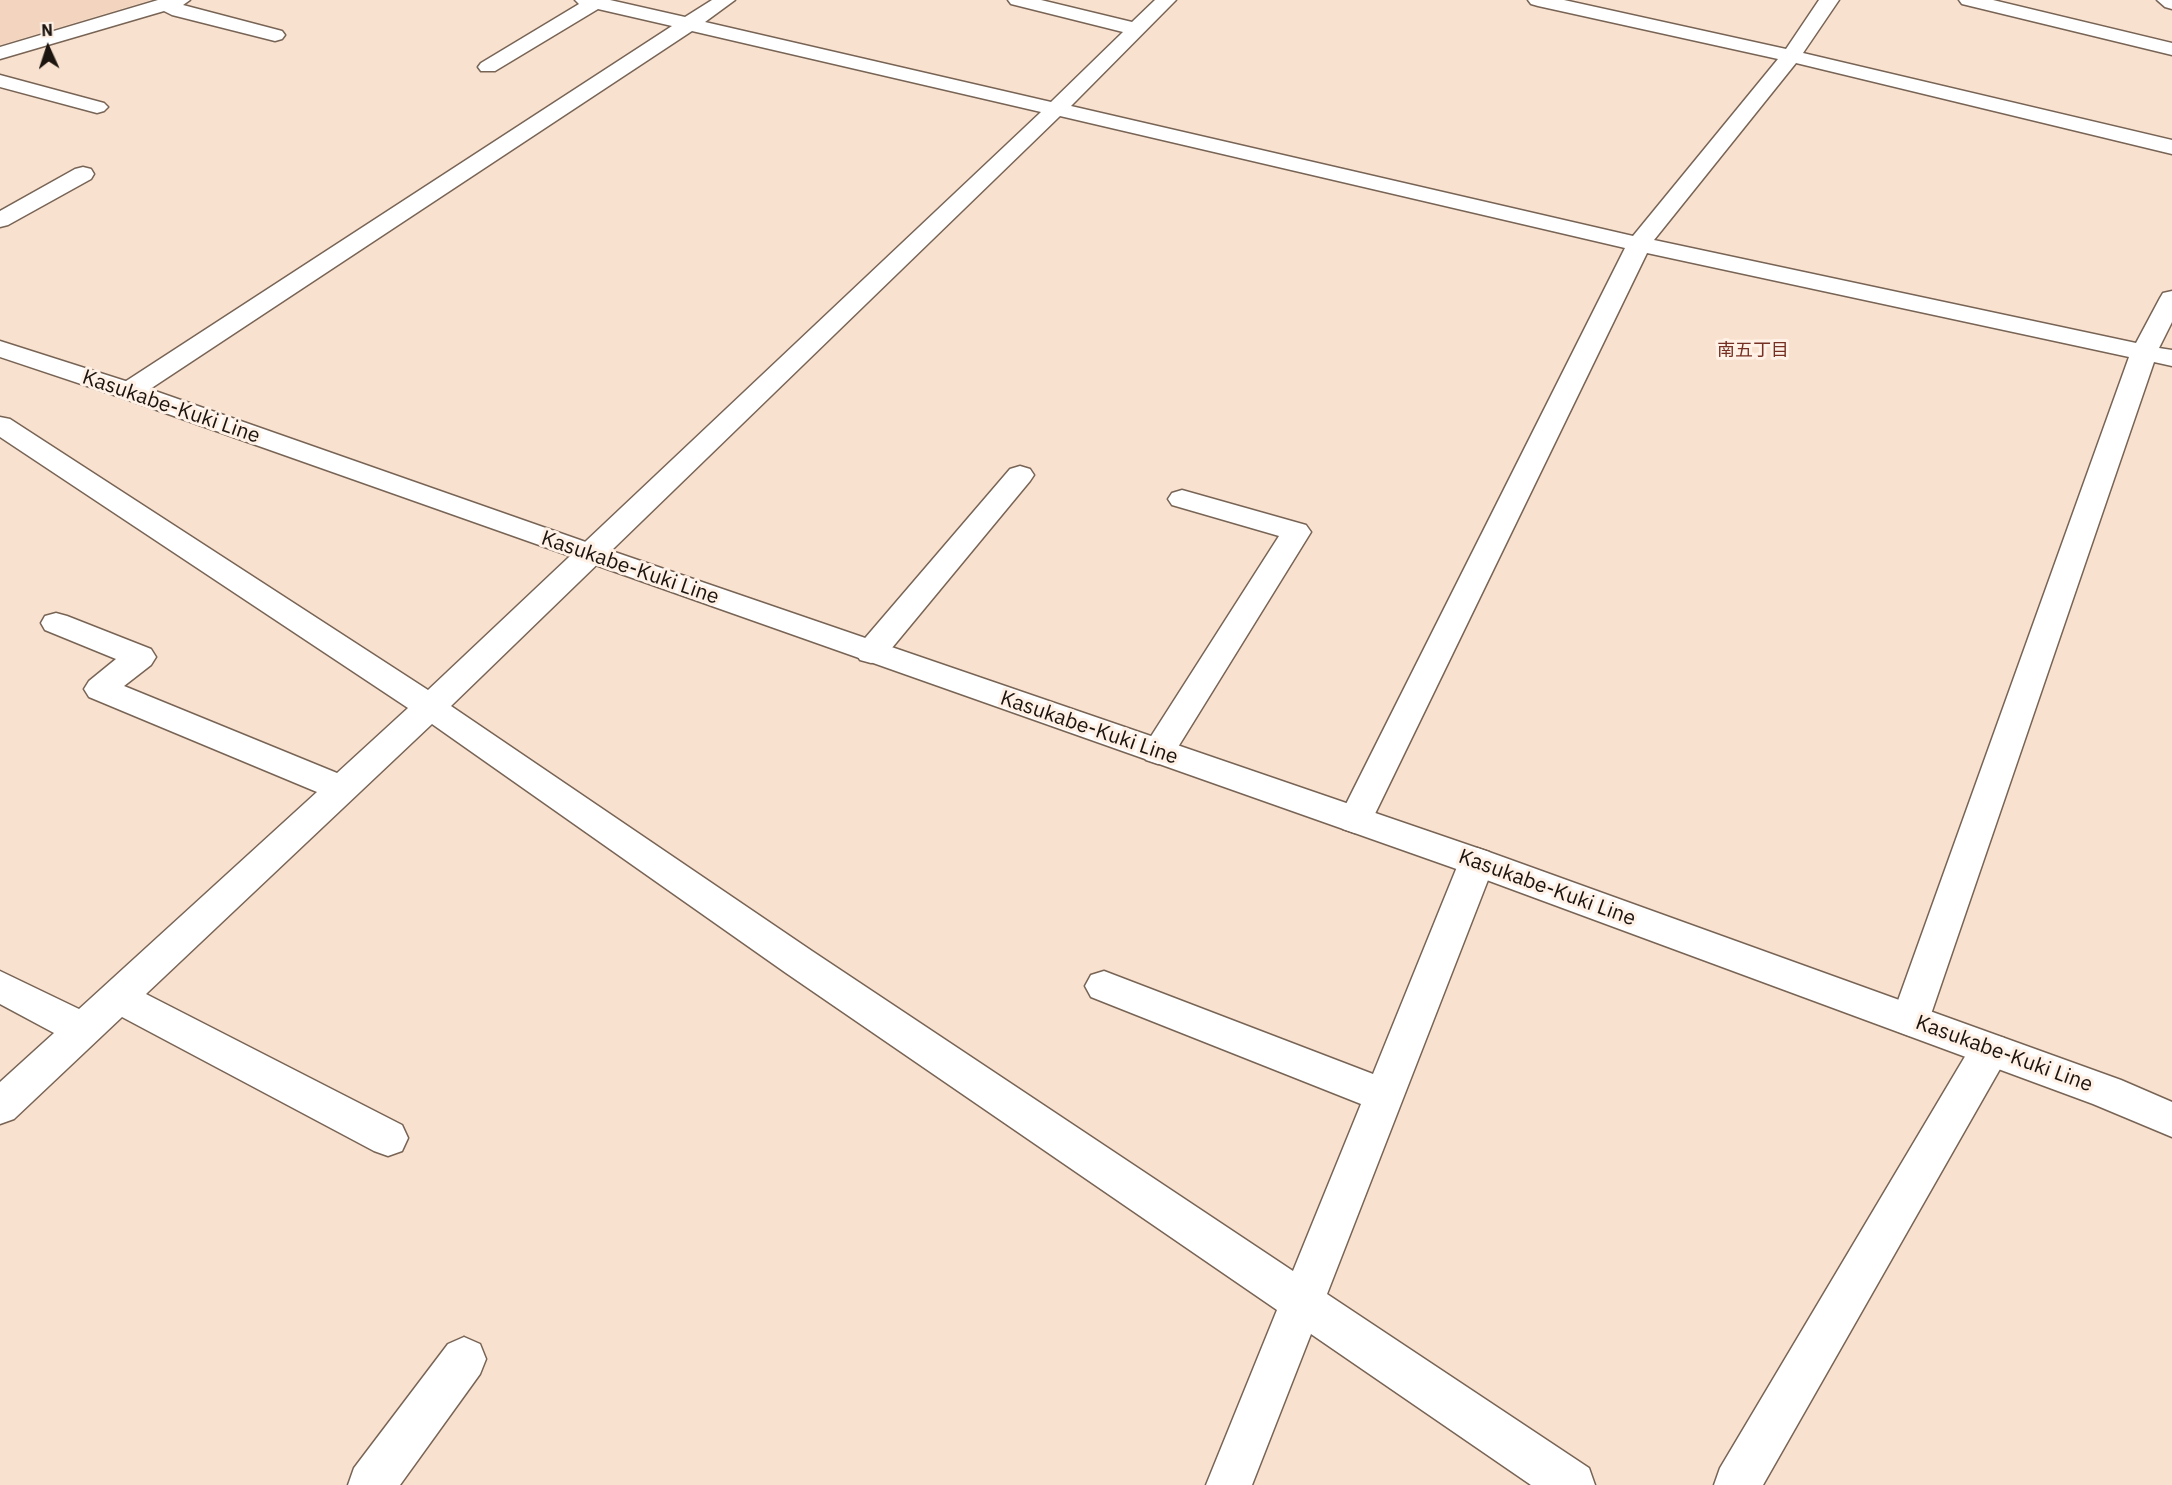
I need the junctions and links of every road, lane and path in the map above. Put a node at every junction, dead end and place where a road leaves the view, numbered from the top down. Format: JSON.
{"nodes":[{"id":1,"x":725,"y":0,"type":"edge"},
{"id":2,"x":1018,"y":0,"type":"edge"},
{"id":3,"x":1166,"y":0,"type":"edge"},
{"id":4,"x":1538,"y":0,"type":"edge"},
{"id":5,"x":1829,"y":0,"type":"edge"},
{"id":6,"x":1969,"y":0,"type":"edge"},
{"id":7,"x":2167,"y":0,"type":"edge"},
{"id":8,"x":591,"y":1,"type":"edge"},
{"id":9,"x":173,"y":2,"type":"edge"},
{"id":10,"x":2172,"y":3,"type":"edge"},
{"id":11,"x":690,"y":22,"type":"junction"},
{"id":12,"x":1135,"y":29,"type":"junction"},
{"id":13,"x":275,"y":35,"type":"dead end"},
{"id":14,"x":2172,"y":49,"type":"edge"},
{"id":15,"x":0,"y":53,"type":"edge"},
{"id":16,"x":1791,"y":56,"type":"junction"},
{"id":17,"x":488,"y":68,"type":"dead end"},
{"id":18,"x":0,"y":81,"type":"edge"},
{"id":19,"x":97,"y":107,"type":"dead end"},
{"id":20,"x":1057,"y":108,"type":"junction"},
{"id":21,"x":2172,"y":147,"type":"edge"},
{"id":22,"x":83,"y":174,"type":"dead end"},
{"id":23,"x":0,"y":219,"type":"edge"},
{"id":24,"x":1639,"y":244,"type":"junction"},
{"id":25,"x":2172,"y":298,"type":"edge"},
{"id":26,"x":0,"y":349,"type":"edge"},
{"id":27,"x":2158,"y":355,"type":"edge"},
{"id":28,"x":129,"y":391,"type":"junction"},
{"id":29,"x":0,"y":425,"type":"edge"},
{"id":30,"x":1020,"y":475,"type":"dead end"},
{"id":31,"x":1182,"y":500,"type":"dead end"},
{"id":32,"x":590,"y":554,"type":"junction"},
{"id":33,"x":56,"y":623,"type":"dead end"},
{"id":34,"x":871,"y":652,"type":"junction"},
{"id":35,"x":430,"y":707,"type":"junction"},
{"id":36,"x":1158,"y":752,"type":"junction"},
{"id":37,"x":342,"y":789,"type":"junction"},
{"id":38,"x":1354,"y":820,"type":"junction"},
{"id":39,"x":1477,"y":862,"type":"junction"},
{"id":40,"x":0,"y":986,"type":"edge"},
{"id":41,"x":1104,"y":986,"type":"dead end"},
{"id":42,"x":119,"y":998,"type":"junction"},
{"id":43,"x":1910,"y":1020,"type":"junction"},
{"id":44,"x":84,"y":1030,"type":"junction"},
{"id":45,"x":1990,"y":1050,"type":"junction"},
{"id":46,"x":1384,"y":1096,"type":"junction"},
{"id":47,"x":0,"y":1107,"type":"edge"},
{"id":48,"x":2172,"y":1120,"type":"edge"},
{"id":49,"x":388,"y":1138,"type":"dead end"},
{"id":50,"x":1301,"y":1303,"type":"junction"},
{"id":51,"x":464,"y":1359,"type":"dead end"},
{"id":52,"x":371,"y":1485,"type":"edge"},
{"id":53,"x":1229,"y":1485,"type":"edge"},
{"id":54,"x":1572,"y":1485,"type":"edge"},
{"id":55,"x":1737,"y":1485,"type":"edge"}],
"edges":[{"from":1,"to":11,"type":"street"},
{"from":2,"to":12,"type":"street"},
{"from":3,"to":12,"type":"street"},
{"from":4,"to":16,"type":"street"},
{"from":5,"to":16,"type":"street"},
{"from":6,"to":14,"type":"street"},
{"from":7,"to":10,"type":"street"},
{"from":8,"to":11,"type":"street"},
{"from":8,"to":17,"type":"street"},
{"from":9,"to":13,"type":"street"},
{"from":9,"to":15,"type":"street"},
{"from":11,"to":20,"type":"street"},
{"from":11,"to":28,"type":"street"},
{"from":12,"to":20,"type":"street"},
{"from":16,"to":21,"type":"street"},
{"from":16,"to":24,"type":"street"},
{"from":18,"to":19,"type":"street"},
{"from":20,"to":24,"type":"street"},
{"from":20,"to":32,"type":"street"},
{"from":22,"to":23,"type":"street"},
{"from":24,"to":27,"type":"street"},
{"from":24,"to":38,"type":"street"},
{"from":25,"to":27,"type":"street"},
{"from":26,"to":28,"type":"street","name":"Kasukabe-Kuki Line"},
{"from":27,"to":43,"type":"street"},
{"from":28,"to":32,"type":"street","name":"Kasukabe-Kuki Line"},
{"from":29,"to":35,"type":"street"},
{"from":30,"to":34,"type":"street"},
{"from":31,"to":36,"type":"street"},
{"from":32,"to":34,"type":"street","name":"Kasukabe-Kuki Line"},
{"from":32,"to":35,"type":"street"},
{"from":33,"to":37,"type":"street"},
{"from":34,"to":36,"type":"street","name":"Kasukabe-Kuki Line"},
{"from":35,"to":37,"type":"street"},
{"from":35,"to":50,"type":"street"},
{"from":36,"to":38,"type":"street","name":"Kasukabe-Kuki Line"},
{"from":37,"to":42,"type":"street"},
{"from":38,"to":39,"type":"street","name":"Kasukabe-Kuki Line"},
{"from":39,"to":43,"type":"street","name":"Kasukabe-Kuki Line"},
{"from":39,"to":46,"type":"street"},
{"from":40,"to":44,"type":"street"},
{"from":41,"to":46,"type":"street"},
{"from":42,"to":44,"type":"street"},
{"from":42,"to":49,"type":"street"},
{"from":43,"to":45,"type":"street","name":"Kasukabe-Kuki Line"},
{"from":44,"to":47,"type":"street"},
{"from":45,"to":48,"type":"street","name":"Kasukabe-Kuki Line"},
{"from":45,"to":55,"type":"street"},
{"from":46,"to":50,"type":"street"},
{"from":50,"to":53,"type":"street"},
{"from":50,"to":54,"type":"street"},
{"from":51,"to":52,"type":"street"}]}
